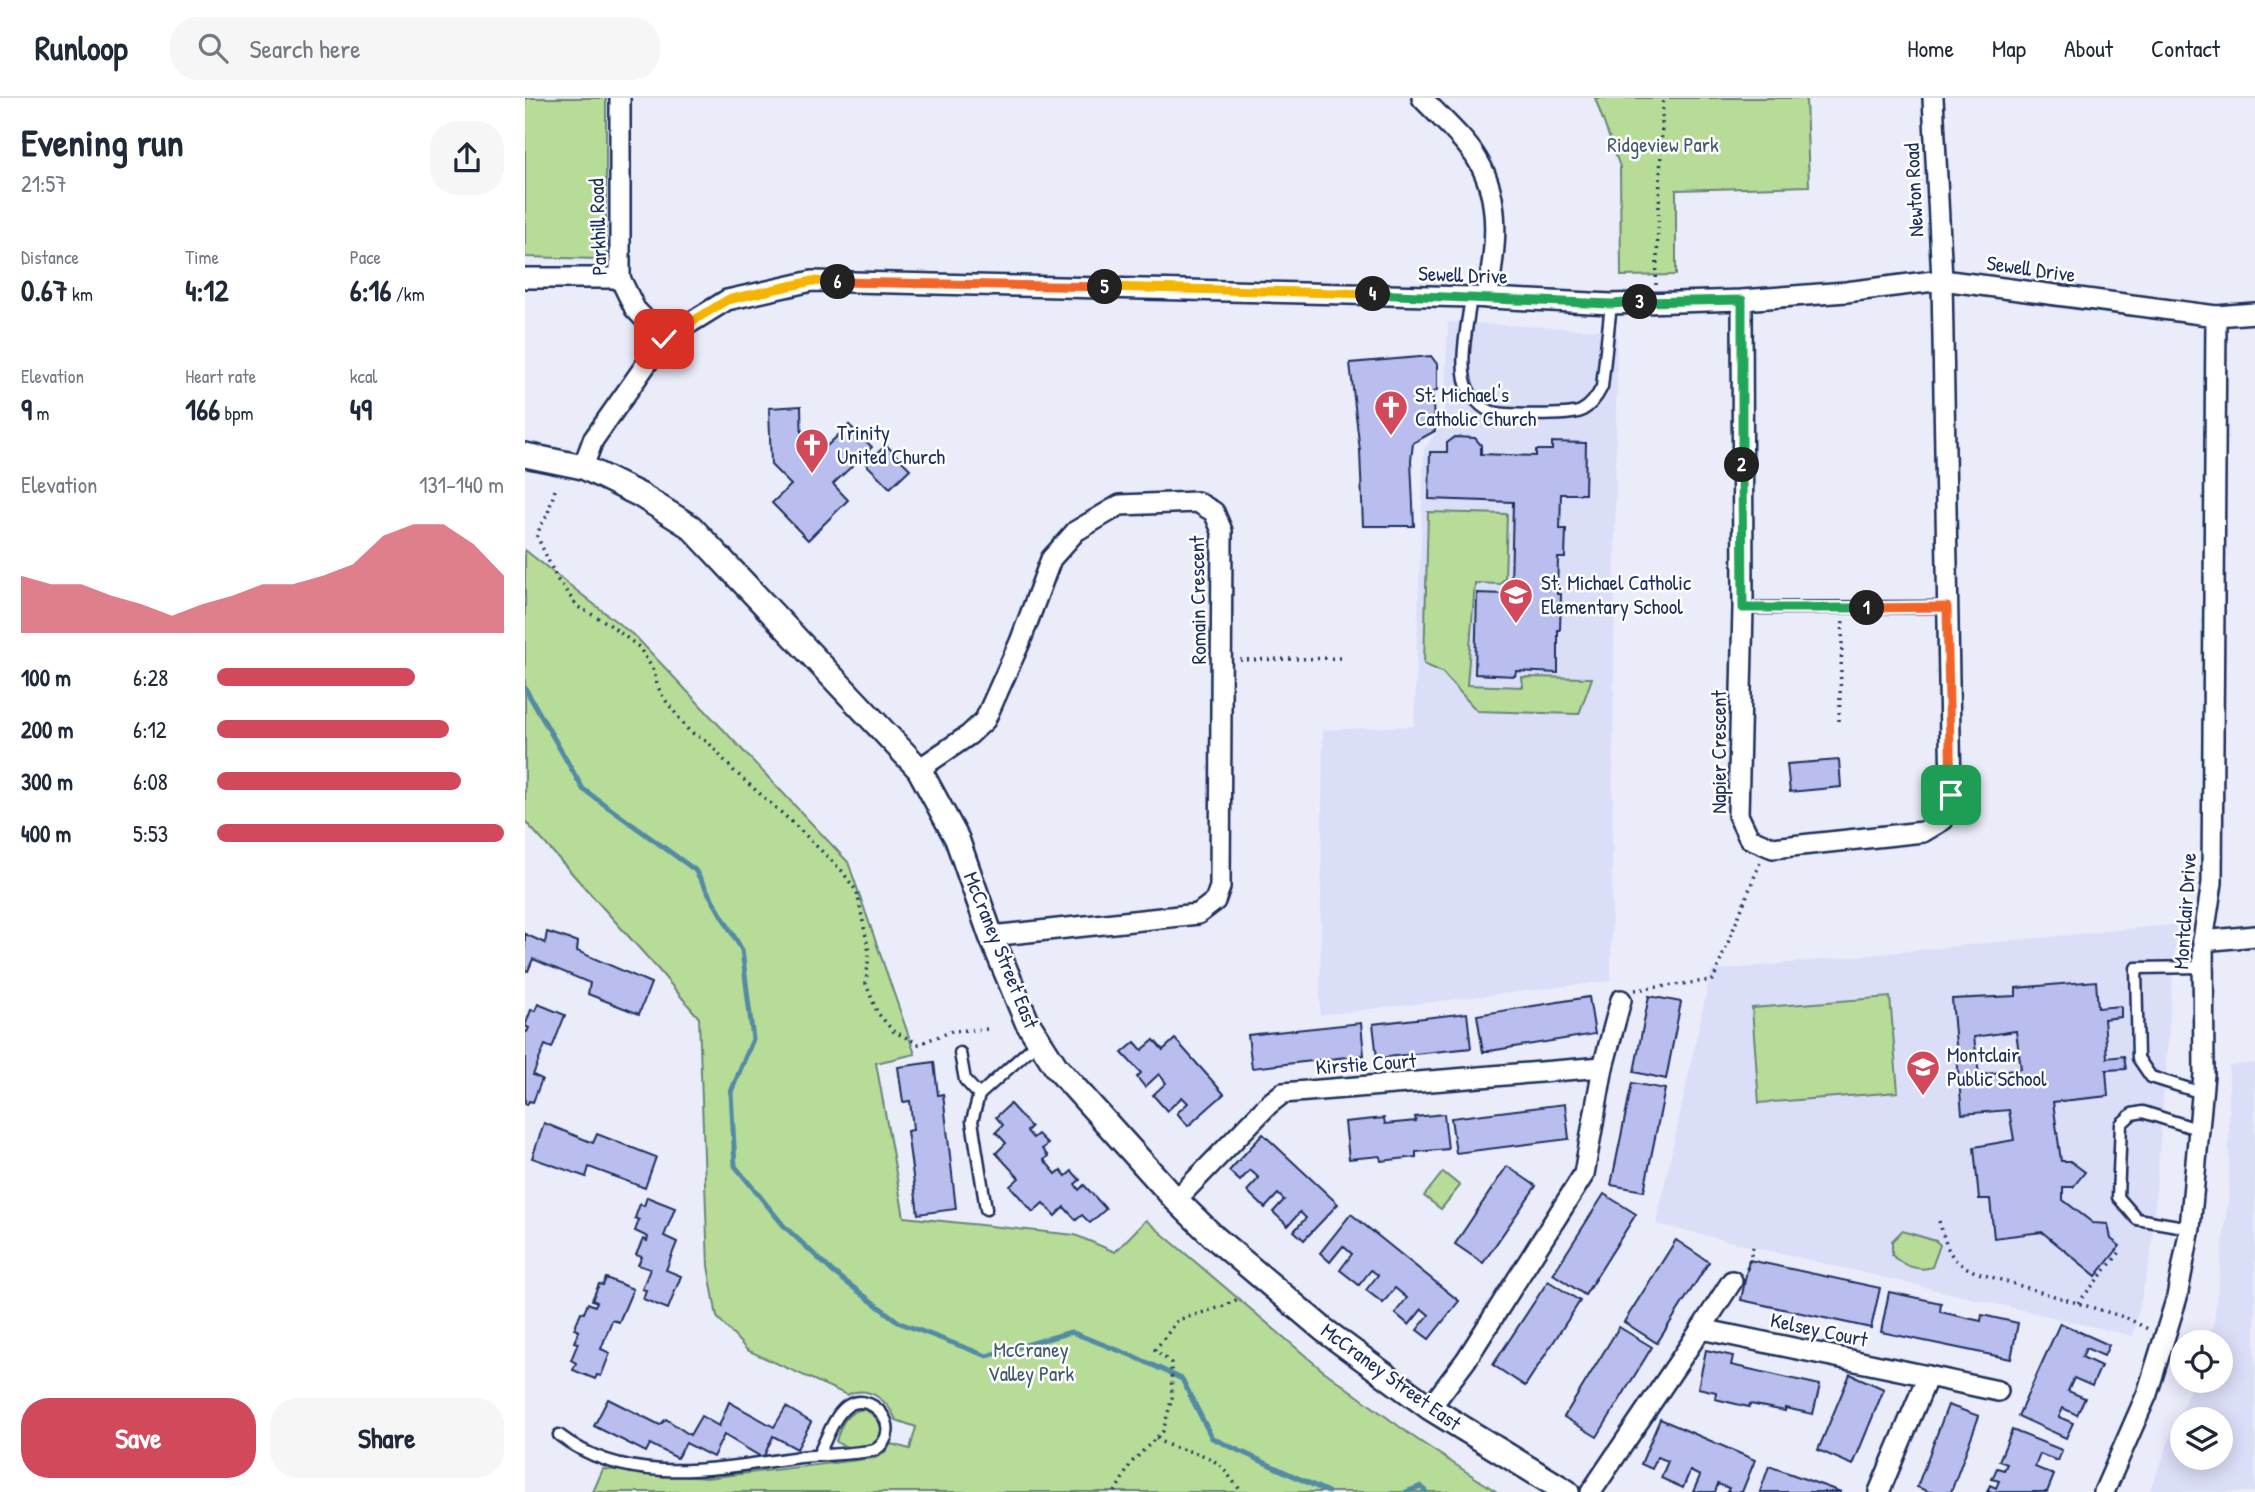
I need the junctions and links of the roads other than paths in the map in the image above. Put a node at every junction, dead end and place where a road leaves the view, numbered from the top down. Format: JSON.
{"nodes":[{"id":1,"x":620,"y":98,"type":"edge"},
{"id":2,"x":1422,"y":98,"type":"edge"},
{"id":3,"x":1933,"y":98,"type":"edge"},
{"id":4,"x":525,"y":278,"type":"edge"},
{"id":5,"x":620,"y":278,"type":"junction"},
{"id":6,"x":1942,"y":280,"type":"junction"},
{"id":7,"x":1479,"y":298,"type":"junction"},
{"id":8,"x":1742,"y":300,"type":"junction"},
{"id":9,"x":1611,"y":304,"type":"junction"},
{"id":10,"x":2255,"y":313,"type":"edge"},
{"id":11,"x":2215,"y":316,"type":"junction"},
{"id":12,"x":664,"y":339,"type":"junction"},
{"id":13,"x":525,"y":455,"type":"edge"},
{"id":14,"x":583,"y":467,"type":"junction"},
{"id":15,"x":1947,"y":607,"type":"junction"},
{"id":16,"x":1743,"y":608,"type":"junction"},
{"id":17,"x":919,"y":769,"type":"junction"},
{"id":18,"x":991,"y":936,"type":"junction"},
{"id":19,"x":2255,"y":936,"type":"edge"},
{"id":20,"x":2203,"y":941,"type":"junction"},
{"id":21,"x":2203,"y":967,"type":"junction"},
{"id":22,"x":1621,"y":1000,"type":"road end"},
{"id":23,"x":1039,"y":1041,"type":"junction"},
{"id":24,"x":960,"y":1053,"type":"dead end"},
{"id":25,"x":1603,"y":1067,"type":"junction"},
{"id":26,"x":2202,"y":1093,"type":"junction"},
{"id":27,"x":979,"y":1095,"type":"junction"},
{"id":28,"x":2197,"y":1129,"type":"junction"},
{"id":29,"x":1176,"y":1200,"type":"junction"},
{"id":30,"x":986,"y":1209,"type":"dead end"},
{"id":31,"x":2190,"y":1227,"type":"junction"},
{"id":32,"x":1732,"y":1281,"type":"dead end"},
{"id":33,"x":1701,"y":1329,"type":"junction"},
{"id":34,"x":1928,"y":1376,"type":"junction"},
{"id":35,"x":1997,"y":1391,"type":"dead end"},
{"id":36,"x":1430,"y":1409,"type":"junction"},
{"id":37,"x":559,"y":1435,"type":"dead end"},
{"id":38,"x":818,"y":1455,"type":"junction"},
{"id":39,"x":1567,"y":1492,"type":"edge"},
{"id":40,"x":1591,"y":1492,"type":"edge"},
{"id":41,"x":1879,"y":1492,"type":"edge"},
{"id":42,"x":2103,"y":1492,"type":"edge"}],
"edges":[{"from":1,"to":5,"type":"street","name":"Parkhill Road"},
{"from":2,"to":7,"type":"street"},
{"from":3,"to":6,"type":"street","name":"Newton Road"},
{"from":4,"to":5,"type":"street"},
{"from":5,"to":12,"type":"street","name":"Parkhill Road"},
{"from":6,"to":8,"type":"street","name":"Sewell Drive"},
{"from":6,"to":11,"type":"street","name":"Sewell Drive"},
{"from":6,"to":15,"type":"street"},
{"from":7,"to":9,"type":"street","name":"Sewell Drive"},
{"from":7,"to":9,"type":"lane"},
{"from":7,"to":12,"type":"street","name":"Sewell Drive"},
{"from":8,"to":9,"type":"street","name":"Sewell Drive"},
{"from":8,"to":16,"type":"street","name":"Napier Crescent"},
{"from":10,"to":11,"type":"street","name":"Sewell Drive"},
{"from":11,"to":20,"type":"street","name":"Montclair Drive"},
{"from":12,"to":14,"type":"street","name":"Sewell Drive"},
{"from":13,"to":14,"type":"street","name":"McCraney Street East"},
{"from":14,"to":17,"type":"street","name":"McCraney Street East"},
{"from":15,"to":16,"type":"lane"},
{"from":15,"to":16,"type":"street","name":"Napier Crescent"},
{"from":17,"to":18,"type":"street","name":"McCraney Street East"},
{"from":17,"to":18,"type":"street","name":"Romain Crescent"},
{"from":18,"to":23,"type":"street","name":"McCraney Street East"},
{"from":19,"to":20,"type":"street"},
{"from":20,"to":21,"type":"street","name":"Montclair Drive"},
{"from":21,"to":26,"type":"street","name":"Montclair Drive"},
{"from":21,"to":26,"type":"lane"},
{"from":22,"to":25,"type":"street"},
{"from":23,"to":27,"type":"lane"},
{"from":23,"to":29,"type":"street","name":"McCraney Street East"},
{"from":24,"to":27,"type":"lane"},
{"from":25,"to":29,"type":"street","name":"Kirstie Court"},
{"from":25,"to":36,"type":"street"},
{"from":26,"to":28,"type":"street","name":"Montclair Drive"},
{"from":27,"to":30,"type":"lane"},
{"from":28,"to":31,"type":"street","name":"Montclair Drive"},
{"from":28,"to":31,"type":"lane"},
{"from":29,"to":36,"type":"street","name":"McCraney Street East"},
{"from":31,"to":42,"type":"street","name":"Montclair Drive"},
{"from":32,"to":33,"type":"street"},
{"from":33,"to":34,"type":"street","name":"Kelsey Court"},
{"from":33,"to":40,"type":"street"},
{"from":34,"to":35,"type":"street","name":"Kelsey Court"},
{"from":34,"to":41,"type":"street"},
{"from":36,"to":39,"type":"street","name":"McCraney Street East"},
{"from":37,"to":38,"type":"lane"},
{"from":38,"to":38,"type":"lane"}]}
